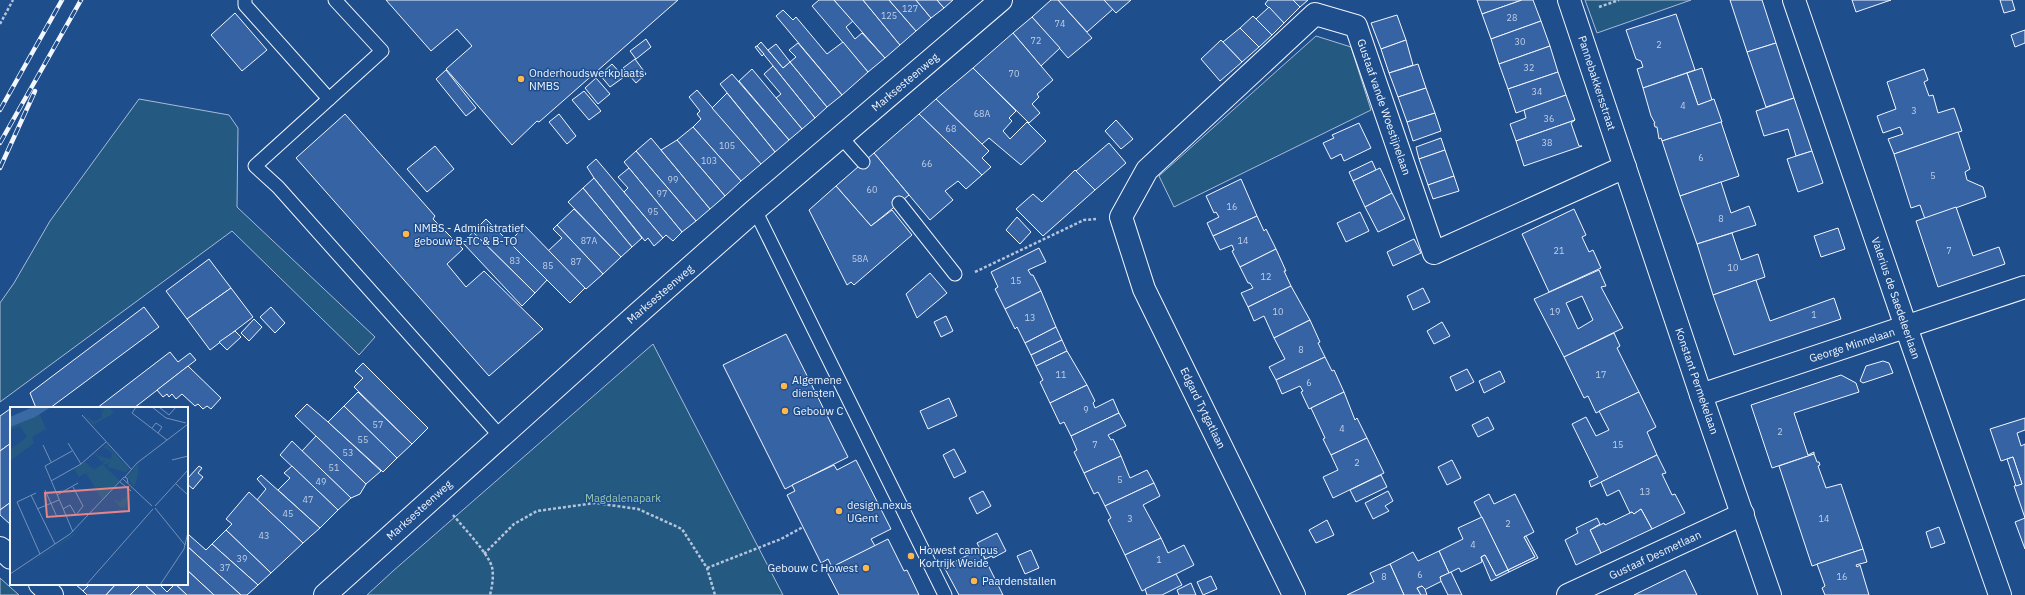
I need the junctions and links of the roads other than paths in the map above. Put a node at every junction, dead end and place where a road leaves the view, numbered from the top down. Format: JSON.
{"nodes":[{"id":1,"x":245,"y":0,"type":"edge"},
{"id":2,"x":335,"y":0,"type":"edge"},
{"id":3,"x":1001,"y":0,"type":"edge"},
{"id":4,"x":1569,"y":0,"type":"edge"},
{"id":5,"x":1794,"y":0,"type":"edge"},
{"id":6,"x":329,"y":99,"type":"junction"},
{"id":7,"x":841,"y":137,"type":"junction"},
{"id":8,"x":863,"y":162,"type":"dead end"},
{"id":9,"x":1624,"y":167,"type":"junction"},
{"id":10,"x":899,"y":203,"type":"dead end"},
{"id":11,"x":755,"y":210,"type":"junction"},
{"id":12,"x":1121,"y":217,"type":"joint"},
{"id":13,"x":955,"y":274,"type":"road end"},
{"id":14,"x":2025,"y":287,"type":"edge"},
{"id":15,"x":1906,"y":328,"type":"junction"},
{"id":16,"x":1700,"y":395,"type":"junction"},
{"id":17,"x":500,"y":436,"type":"junction"},
{"id":18,"x":1743,"y":514,"type":"junction"},
{"id":19,"x":0,"y":548,"type":"edge"},
{"id":20,"x":10,"y":557,"type":"edge"},
{"id":21,"x":41,"y":585,"type":"edge"},
{"id":22,"x":52,"y":595,"type":"edge"},
{"id":23,"x":325,"y":595,"type":"edge"},
{"id":24,"x":945,"y":595,"type":"edge"},
{"id":25,"x":1294,"y":595,"type":"edge"},
{"id":26,"x":1568,"y":595,"type":"edge"},
{"id":27,"x":1770,"y":595,"type":"edge"},
{"id":28,"x":2000,"y":595,"type":"edge"}],
"edges":[{"from":1,"to":6,"type":"lane"},
{"from":2,"to":6,"type":"lane"},
{"from":3,"to":7,"type":"street","name":"Marksesteenweg"},
{"from":4,"to":9,"type":"street","name":"Pannebakkersstraat"},
{"from":5,"to":15,"type":"street","name":"Valerius de Saedeleerlaan"},
{"from":6,"to":17,"type":"lane"},
{"from":7,"to":8,"type":"lane"},
{"from":7,"to":11,"type":"street","name":"Marksesteenweg"},
{"from":9,"to":12,"type":"street","name":"Gustaaf vande Woestijnelaan"},
{"from":9,"to":16,"type":"street","name":"Konstant Permekelaan"},
{"from":10,"to":13,"type":"lane"},
{"from":11,"to":17,"type":"street","name":"Marksesteenweg"},
{"from":11,"to":24,"type":"lane"},
{"from":12,"to":25,"type":"street","name":"Edgard Tytgatlaan"},
{"from":14,"to":15,"type":"street","name":"George Minnelaan"},
{"from":15,"to":16,"type":"street","name":"George Minnelaan"},
{"from":15,"to":28,"type":"street","name":"Valerius de Saedeleerlaan"},
{"from":16,"to":18,"type":"street","name":"Konstant Permekelaan"},
{"from":17,"to":23,"type":"street","name":"Marksesteenweg"},
{"from":18,"to":26,"type":"street","name":"Gustaaf Desmetlaan"},
{"from":18,"to":27,"type":"street","name":"Konstant Permekelaan"},
{"from":19,"to":20,"type":"street"},
{"from":21,"to":22,"type":"street"}]}
